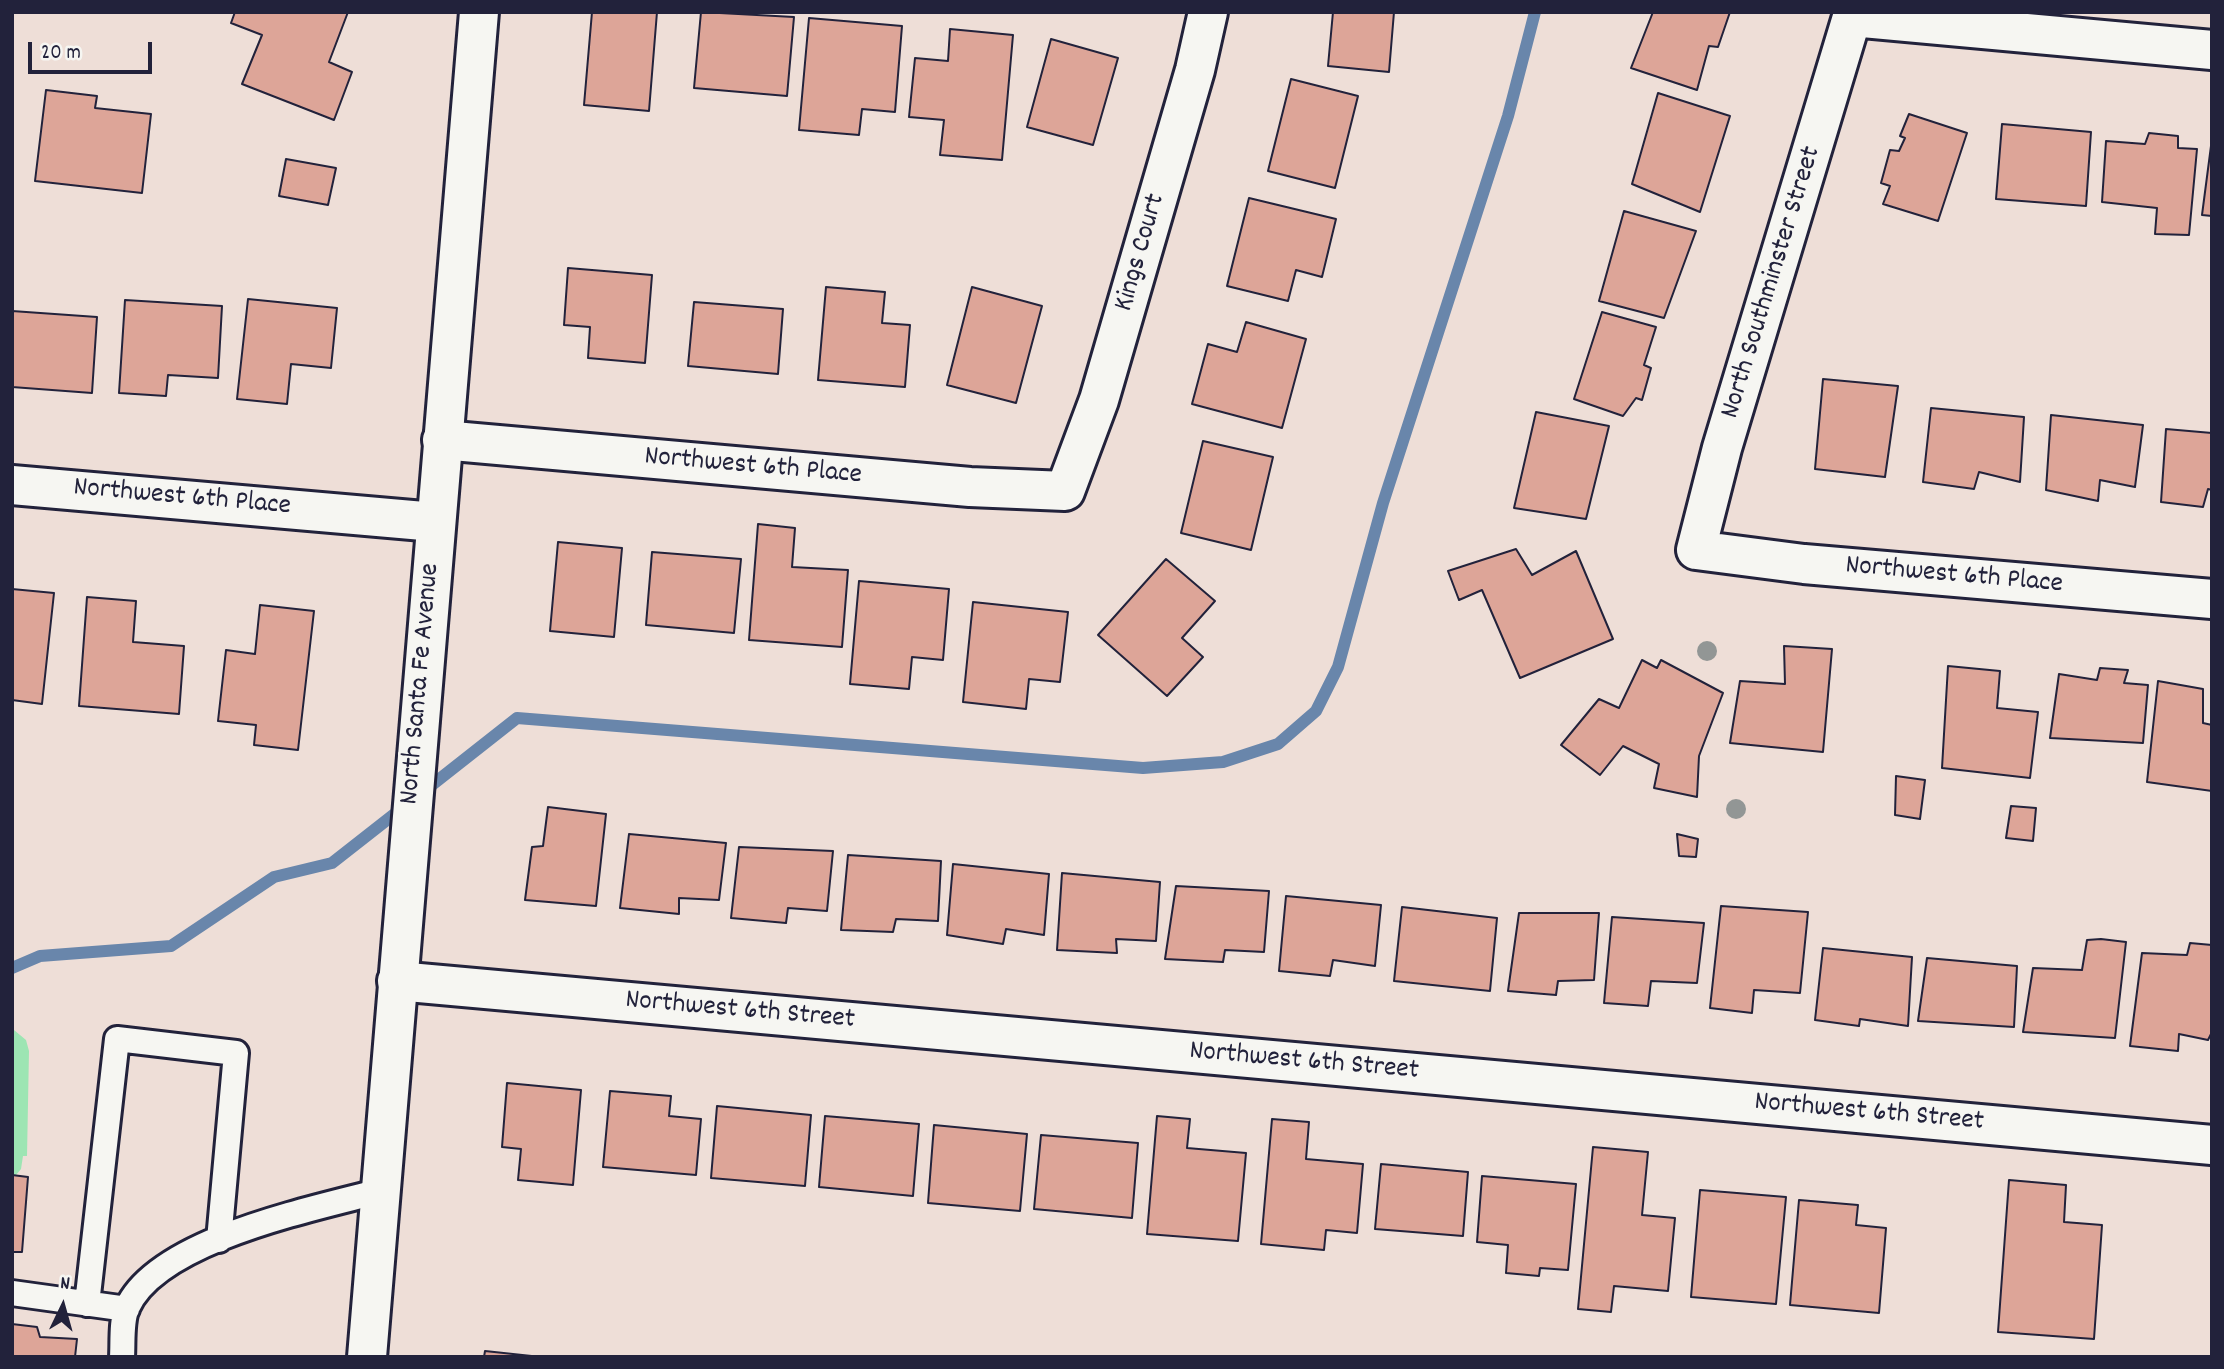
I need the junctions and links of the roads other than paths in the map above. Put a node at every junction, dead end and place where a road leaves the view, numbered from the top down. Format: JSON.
{"nodes":[{"id":1,"x":479,"y":12,"type":"edge"},
{"id":2,"x":1208,"y":12,"type":"edge"},
{"id":3,"x":2212,"y":50,"type":"edge"},
{"id":4,"x":442,"y":440,"type":"junction"},
{"id":5,"x":12,"y":485,"type":"edge"},
{"id":6,"x":1065,"y":491,"type":"joint"},
{"id":7,"x":435,"y":522,"type":"junction"},
{"id":8,"x":1696,"y":550,"type":"joint"},
{"id":9,"x":2212,"y":599,"type":"edge"},
{"id":10,"x":397,"y":981,"type":"junction"},
{"id":11,"x":2212,"y":1145,"type":"edge"},
{"id":12,"x":380,"y":1191,"type":"junction"},
{"id":13,"x":219,"y":1240,"type":"junction"},
{"id":14,"x":12,"y":1293,"type":"edge"},
{"id":15,"x":87,"y":1304,"type":"junction"},
{"id":16,"x":127,"y":1309,"type":"junction"},
{"id":17,"x":122,"y":1357,"type":"edge"},
{"id":18,"x":367,"y":1357,"type":"edge"}],
"edges":[{"from":1,"to":4,"type":"street","name":"North Santa Fe Avenue"},
{"from":2,"to":6,"type":"street","name":"Kings Court"},
{"from":3,"to":8,"type":"street","name":"North Southminster Street"},
{"from":4,"to":6,"type":"street","name":"Northwest 6th Place"},
{"from":4,"to":7,"type":"street","name":"North Santa Fe Avenue"},
{"from":5,"to":7,"type":"street","name":"Northwest 6th Place"},
{"from":7,"to":10,"type":"street","name":"North Santa Fe Avenue"},
{"from":8,"to":9,"type":"street","name":"Northwest 6th Place"},
{"from":10,"to":11,"type":"street","name":"Northwest 6th Street"},
{"from":10,"to":12,"type":"street","name":"North Santa Fe Avenue"},
{"from":12,"to":13,"type":"lane"},
{"from":12,"to":18,"type":"street","name":"North Santa Fe Avenue"},
{"from":13,"to":15,"type":"lane"},
{"from":13,"to":16,"type":"lane"},
{"from":14,"to":15,"type":"lane"},
{"from":15,"to":16,"type":"lane"},
{"from":16,"to":17,"type":"lane"}]}
